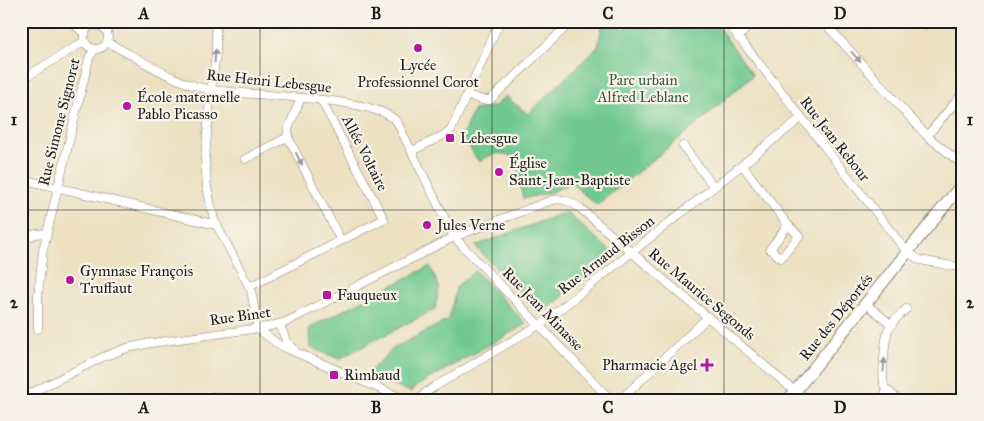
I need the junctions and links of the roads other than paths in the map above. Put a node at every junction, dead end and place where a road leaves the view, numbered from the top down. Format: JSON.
{"nodes":[{"id":1,"x":70,"y":21,"type":"edge"},
{"id":2,"x":216,"y":21,"type":"edge"},
{"id":3,"x":500,"y":21,"type":"edge"},
{"id":4,"x":572,"y":21,"type":"edge"},
{"id":5,"x":726,"y":21,"type":"edge"},
{"id":6,"x":753,"y":21,"type":"edge"},
{"id":7,"x":823,"y":21,"type":"edge"},
{"id":8,"x":914,"y":21,"type":"edge"},
{"id":9,"x":931,"y":21,"type":"edge"},
{"id":10,"x":94,"y":23,"type":"edge"},
{"id":11,"x":85,"y":38,"type":"junction"},
{"id":12,"x":740,"y":40,"type":"junction"},
{"id":13,"x":107,"y":42,"type":"junction"},
{"id":14,"x":95,"y":49,"type":"junction"},
{"id":15,"x":21,"y":80,"type":"edge"},
{"id":16,"x":211,"y":90,"type":"junction"},
{"id":17,"x":963,"y":93,"type":"edge"},
{"id":18,"x":467,"y":95,"type":"junction"},
{"id":19,"x":301,"y":98,"type":"junction"},
{"id":20,"x":321,"y":100,"type":"junction"},
{"id":21,"x":801,"y":118,"type":"junction"},
{"id":22,"x":927,"y":136,"type":"junction"},
{"id":23,"x":288,"y":137,"type":"junction"},
{"id":24,"x":683,"y":146,"type":"dead end"},
{"id":25,"x":412,"y":151,"type":"junction"},
{"id":26,"x":245,"y":159,"type":"dead end"},
{"id":27,"x":742,"y":165,"type":"junction"},
{"id":28,"x":963,"y":165,"type":"edge"},
{"id":29,"x":21,"y":179,"type":"edge"},
{"id":30,"x":963,"y":183,"type":"edge"},
{"id":31,"x":714,"y":187,"type":"junction"},
{"id":32,"x":57,"y":188,"type":"junction"},
{"id":33,"x":788,"y":225,"type":"dead end"},
{"id":34,"x":217,"y":226,"type":"junction"},
{"id":35,"x":47,"y":233,"type":"junction"},
{"id":36,"x":454,"y":237,"type":"junction"},
{"id":37,"x":340,"y":241,"type":"junction"},
{"id":38,"x":21,"y":242,"type":"edge"},
{"id":39,"x":632,"y":252,"type":"junction"},
{"id":40,"x":908,"y":252,"type":"junction"},
{"id":41,"x":963,"y":268,"type":"edge"},
{"id":42,"x":249,"y":287,"type":"junction"},
{"id":43,"x":866,"y":304,"type":"junction"},
{"id":44,"x":906,"y":309,"type":"dead end"},
{"id":45,"x":708,"y":317,"type":"junction"},
{"id":46,"x":280,"y":324,"type":"junction"},
{"id":47,"x":539,"y":325,"type":"junction"},
{"id":48,"x":892,"y":325,"type":"junction"},
{"id":49,"x":38,"y":329,"type":"dead end"},
{"id":50,"x":258,"y":329,"type":"junction"},
{"id":51,"x":305,"y":356,"type":"junction"},
{"id":52,"x":887,"y":391,"type":"junction"},
{"id":53,"x":791,"y":395,"type":"edge"},
{"id":54,"x":21,"y":398,"type":"edge"},
{"id":55,"x":204,"y":400,"type":"edge"},
{"id":56,"x":231,"y":400,"type":"edge"},
{"id":57,"x":406,"y":400,"type":"edge"},
{"id":58,"x":419,"y":400,"type":"edge"},
{"id":59,"x":611,"y":400,"type":"edge"},
{"id":60,"x":620,"y":400,"type":"edge"},
{"id":61,"x":806,"y":400,"type":"edge"},
{"id":62,"x":880,"y":400,"type":"edge"},
{"id":63,"x":899,"y":400,"type":"edge"}],
"edges":[{"from":1,"to":11,"type":"street"},
{"from":16,"to":2,"type":"street","one_way":true},
{"from":3,"to":18,"type":"street"},
{"from":4,"to":18,"type":"street"},
{"from":5,"to":12,"type":"street","name":"Rue Jean Rebour"},
{"from":6,"to":12,"type":"street"},
{"from":7,"to":22,"type":"street","one_way":true},
{"from":8,"to":9,"type":"street"},
{"from":10,"to":11,"type":"street"},
{"from":10,"to":13,"type":"street"},
{"from":11,"to":14,"type":"street"},
{"from":11,"to":15,"type":"street"},
{"from":12,"to":21,"type":"street","name":"Rue Jean Rebour"},
{"from":13,"to":14,"type":"street"},
{"from":13,"to":16,"type":"street","name":"Rue Henri Lebesgue"},
{"from":14,"to":32,"type":"street","name":"Rue Simone Signoret"},
{"from":16,"to":19,"type":"street","name":"Rue Henri Lebesgue"},
{"from":16,"to":34,"type":"street"},
{"from":17,"to":22,"type":"street"},
{"from":18,"to":25,"type":"street"},
{"from":19,"to":20,"type":"street","name":"Rue Henri Lebesgue"},
{"from":19,"to":23,"type":"street"},
{"from":20,"to":25,"type":"street","name":"Rue Henri Lebesgue"},
{"from":20,"to":37,"type":"street","name":"Allée Voltaire"},
{"from":21,"to":27,"type":"street","name":"Rue Arnaud Bisson"},
{"from":21,"to":40,"type":"street","name":"Rue Jean Rebour"},
{"from":22,"to":28,"type":"street"},
{"from":23,"to":26,"type":"street"},
{"from":23,"to":37,"type":"street","one_way":true},
{"from":24,"to":31,"type":"street"},
{"from":25,"to":36,"type":"street","name":"Rue Henri Lebesgue"},
{"from":27,"to":31,"type":"street","name":"Rue Arnaud Bisson"},
{"from":27,"to":33,"type":"street"},
{"from":29,"to":32,"type":"street"},
{"from":30,"to":40,"type":"street","name":"Rue des Déportés"},
{"from":31,"to":39,"type":"street","name":"Rue Arnaud Bisson"},
{"from":32,"to":34,"type":"street"},
{"from":32,"to":35,"type":"street","name":"Rue Simone Signoret"},
{"from":34,"to":42,"type":"street"},
{"from":35,"to":38,"type":"street"},
{"from":35,"to":49,"type":"street","name":"Rue Simone Signoret"},
{"from":36,"to":39,"type":"street","name":"Rue Maurice Segonds"},
{"from":36,"to":46,"type":"street","name":"Rue Binet"},
{"from":36,"to":47,"type":"street","name":"Rue Jean Minasse"},
{"from":37,"to":42,"type":"street"},
{"from":39,"to":45,"type":"street","name":"Rue Maurice Segonds"},
{"from":39,"to":47,"type":"street","name":"Rue Arnaud Bisson"},
{"from":40,"to":41,"type":"street"},
{"from":40,"to":43,"type":"street","name":"Rue des Déportés"},
{"from":42,"to":50,"type":"street"},
{"from":43,"to":48,"type":"street"},
{"from":43,"to":53,"type":"street","name":"Rue des Déportés"},
{"from":44,"to":48,"type":"street"},
{"from":45,"to":53,"type":"street","name":"Rue Maurice Segonds"},
{"from":45,"to":60,"type":"street"},
{"from":46,"to":50,"type":"street","name":"Rue Binet"},
{"from":46,"to":51,"type":"street"},
{"from":47,"to":58,"type":"street","name":"Rue Arnaud Bisson"},
{"from":47,"to":59,"type":"street","name":"Rue Jean Minasse"},
{"from":52,"to":48,"type":"street","one_way":true},
{"from":50,"to":51,"type":"street"},
{"from":50,"to":54,"type":"street","name":"Rue Binet"},
{"from":51,"to":57,"type":"street"},
{"from":52,"to":62,"type":"street"},
{"from":52,"to":63,"type":"street"},
{"from":53,"to":61,"type":"street","name":"Rue Maurice Segonds"},
{"from":55,"to":56,"type":"street"}]}
